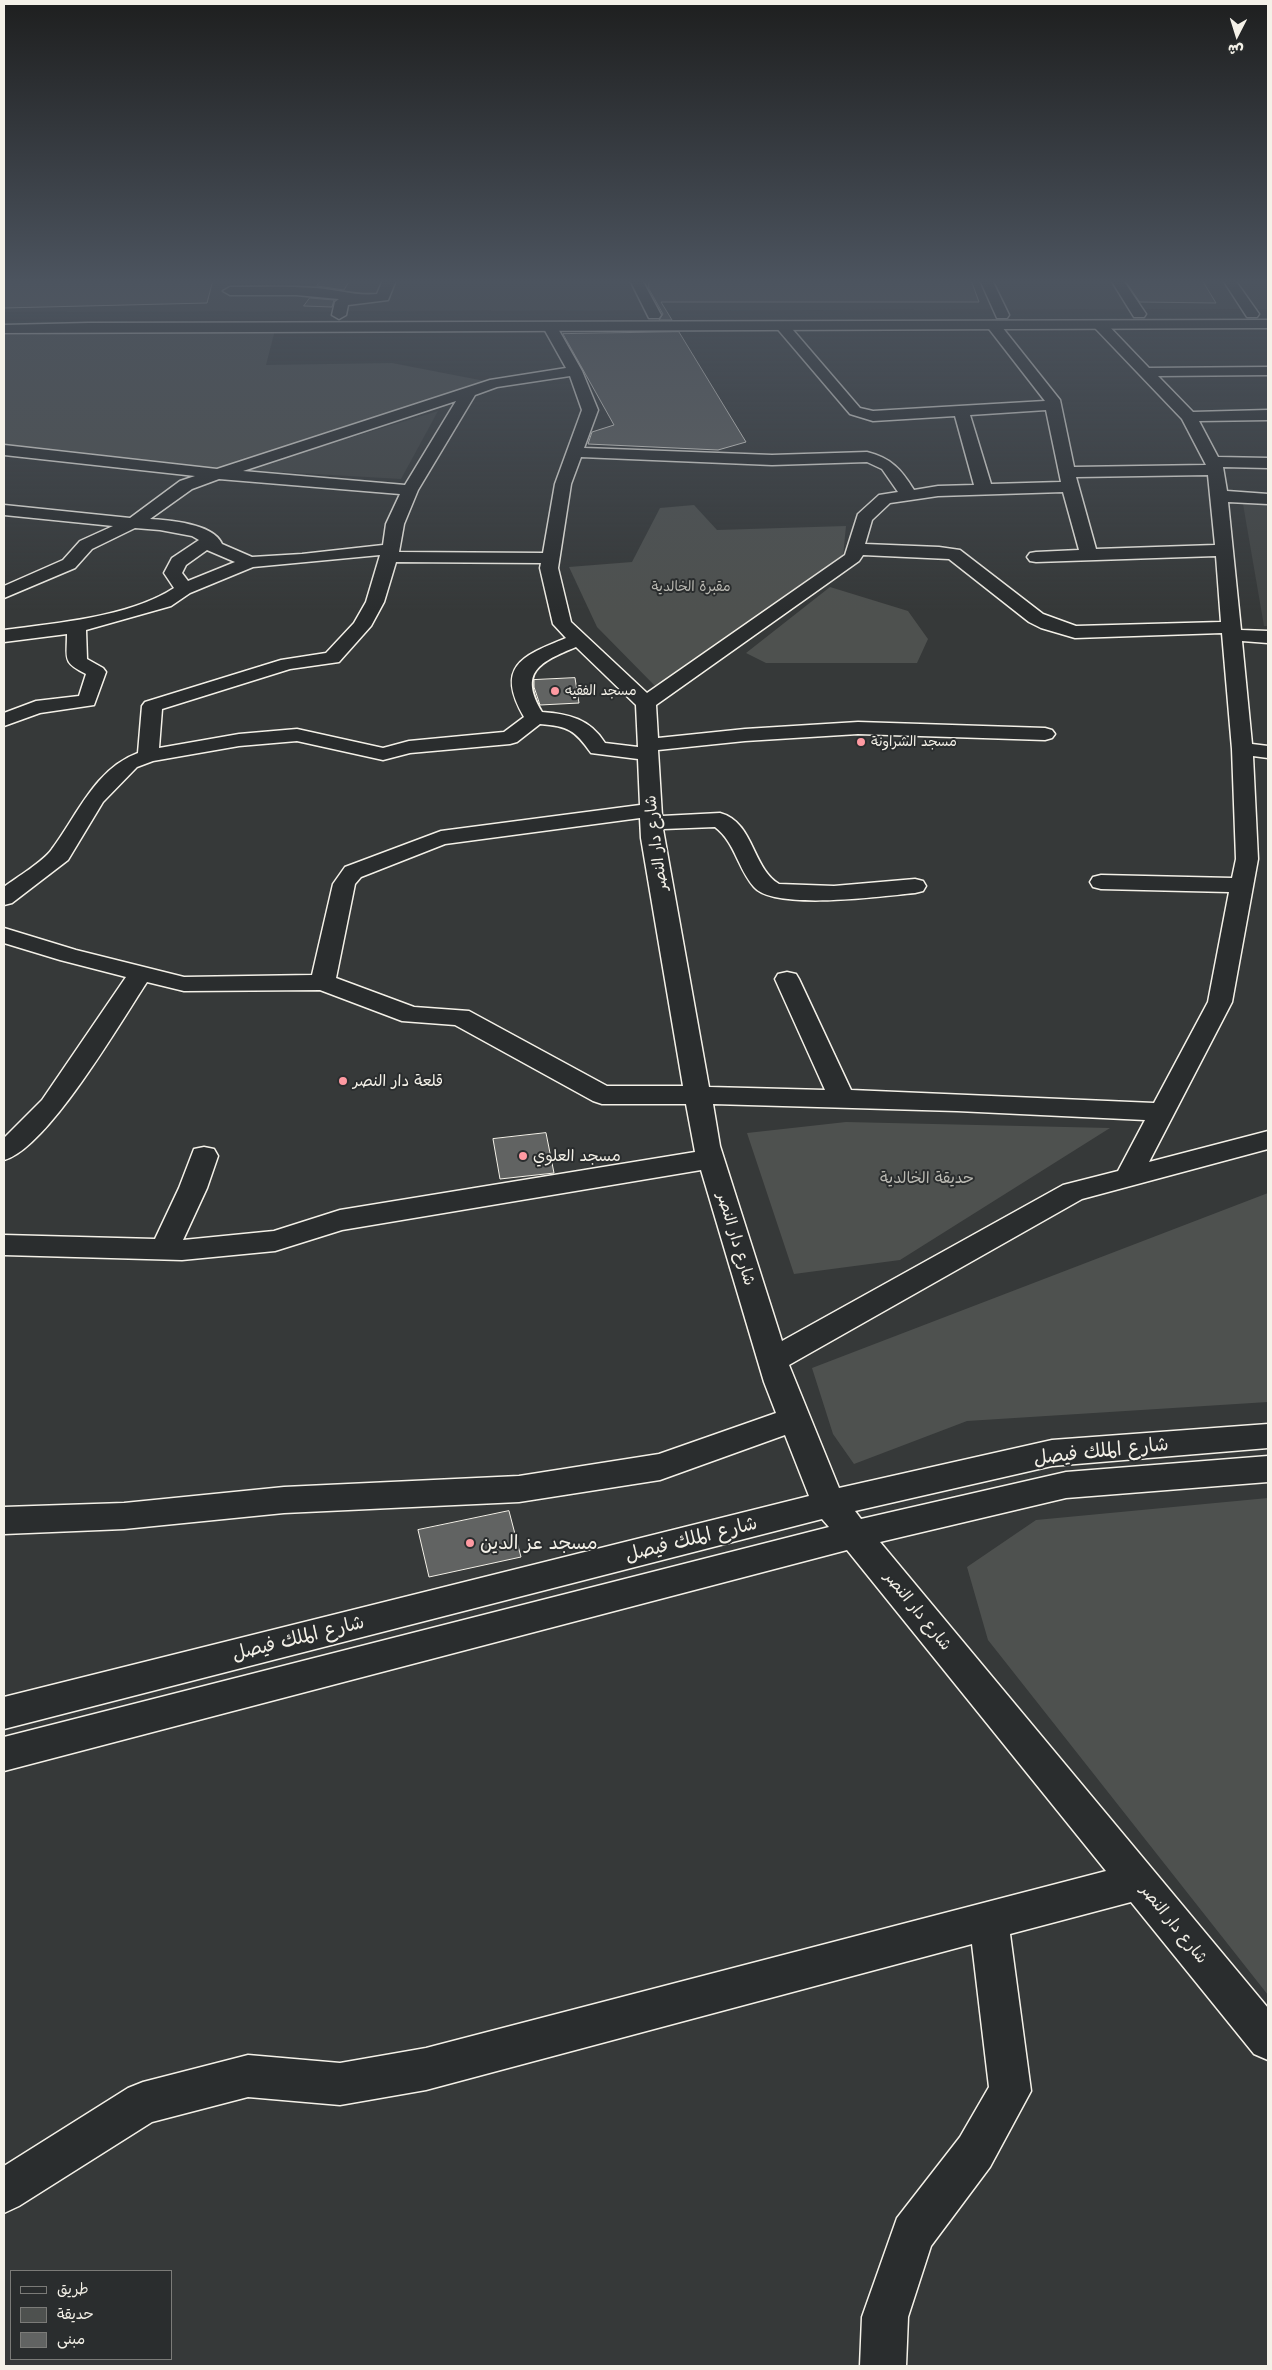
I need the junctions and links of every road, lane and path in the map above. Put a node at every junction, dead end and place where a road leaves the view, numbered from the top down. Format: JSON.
{"nodes":[{"id":1,"x":473,"y":391,"type":"edge"},
{"id":2,"x":582,"y":391,"type":"edge"},
{"id":3,"x":837,"y":391,"type":"edge"},
{"id":4,"x":1046,"y":391,"type":"edge"},
{"id":5,"x":1164,"y":391,"type":"edge"},
{"id":6,"x":469,"y":392,"type":"junction"},
{"id":7,"x":1053,"y":405,"type":"junction"},
{"id":8,"x":961,"y":410,"type":"junction"},
{"id":9,"x":1268,"y":414,"type":"edge"},
{"id":10,"x":1189,"y":417,"type":"junction"},
{"id":11,"x":4,"y":450,"type":"edge"},
{"id":12,"x":575,"y":452,"type":"junction"},
{"id":13,"x":1268,"y":463,"type":"edge"},
{"id":14,"x":1214,"y":466,"type":"junction"},
{"id":15,"x":218,"y":474,"type":"junction"},
{"id":16,"x":1068,"y":479,"type":"junction"},
{"id":17,"x":410,"y":490,"type":"junction"},
{"id":18,"x":984,"y":490,"type":"junction"},
{"id":19,"x":909,"y":496,"type":"junction"},
{"id":20,"x":1219,"y":496,"type":"junction"},
{"id":21,"x":1268,"y":500,"type":"edge"},
{"id":22,"x":4,"y":510,"type":"edge"},
{"id":23,"x":133,"y":523,"type":"junction"},
{"id":24,"x":211,"y":538,"type":"junction"},
{"id":25,"x":855,"y":549,"type":"junction"},
{"id":26,"x":1224,"y":550,"type":"junction"},
{"id":27,"x":390,"y":553,"type":"junction"},
{"id":28,"x":1089,"y":554,"type":"junction"},
{"id":29,"x":1036,"y":557,"type":"dead end"},
{"id":30,"x":551,"y":558,"type":"junction"},
{"id":31,"x":250,"y":562,"type":"junction"},
{"id":32,"x":184,"y":589,"type":"junction"},
{"id":33,"x":4,"y":593,"type":"edge"},
{"id":34,"x":76,"y":627,"type":"junction"},
{"id":35,"x":1231,"y":631,"type":"junction"},
{"id":36,"x":4,"y":636,"type":"edge"},
{"id":37,"x":1268,"y":637,"type":"edge"},
{"id":38,"x":579,"y":639,"type":"junction"},
{"id":39,"x":646,"y":703,"type":"junction"},
{"id":40,"x":534,"y":718,"type":"junction"},
{"id":41,"x":4,"y":720,"type":"edge"},
{"id":42,"x":1045,"y":734,"type":"dead end"},
{"id":43,"x":648,"y":749,"type":"junction"},
{"id":44,"x":1242,"y":749,"type":"junction"},
{"id":45,"x":1268,"y":752,"type":"edge"},
{"id":46,"x":148,"y":756,"type":"junction"},
{"id":47,"x":651,"y":817,"type":"junction"},
{"id":48,"x":1101,"y":882,"type":"dead end"},
{"id":49,"x":1242,"y":885,"type":"junction"},
{"id":50,"x":914,"y":886,"type":"dead end"},
{"id":51,"x":4,"y":898,"type":"edge"},
{"id":52,"x":4,"y":935,"type":"edge"},
{"id":53,"x":141,"y":974,"type":"junction"},
{"id":54,"x":787,"y":978,"type":"dead end"},
{"id":55,"x":323,"y":982,"type":"junction"},
{"id":56,"x":698,"y":1095,"type":"junction"},
{"id":57,"x":842,"y":1099,"type":"junction"},
{"id":58,"x":1162,"y":1112,"type":"junction"},
{"id":59,"x":1268,"y":1140,"type":"edge"},
{"id":60,"x":4,"y":1150,"type":"edge"},
{"id":61,"x":204,"y":1156,"type":"dead end"},
{"id":62,"x":711,"y":1159,"type":"junction"},
{"id":63,"x":1128,"y":1177,"type":"junction"},
{"id":64,"x":4,"y":1245,"type":"edge"},
{"id":65,"x":164,"y":1249,"type":"junction"},
{"id":66,"x":773,"y":1360,"type":"junction"},
{"id":67,"x":794,"y":1419,"type":"junction"},
{"id":68,"x":1268,"y":1436,"type":"edge"},
{"id":69,"x":1268,"y":1469,"type":"edge"},
{"id":70,"x":828,"y":1504,"type":"junction"},
{"id":71,"x":4,"y":1521,"type":"edge"},
{"id":72,"x":855,"y":1534,"type":"junction"},
{"id":73,"x":4,"y":1713,"type":"edge"},
{"id":74,"x":4,"y":1754,"type":"edge"},
{"id":75,"x":1139,"y":1882,"type":"junction"},
{"id":76,"x":989,"y":1921,"type":"junction"},
{"id":77,"x":1268,"y":2040,"type":"edge"},
{"id":78,"x":4,"y":2191,"type":"edge"},
{"id":79,"x":883,"y":2366,"type":"edge"}],
"edges":[{"from":1,"to":6,"type":"main road"},
{"from":2,"to":12,"type":"main road"},
{"from":3,"to":8,"type":"main road"},
{"from":4,"to":7,"type":"main road"},
{"from":5,"to":10,"type":"main road"},
{"from":6,"to":15,"type":"main road"},
{"from":6,"to":17,"type":"main road"},
{"from":7,"to":8,"type":"main road"},
{"from":7,"to":16,"type":"main road"},
{"from":8,"to":18,"type":"main road"},
{"from":9,"to":10,"type":"main road"},
{"from":10,"to":14,"type":"main road"},
{"from":11,"to":15,"type":"main road"},
{"from":12,"to":19,"type":"main road"},
{"from":12,"to":30,"type":"main road"},
{"from":13,"to":14,"type":"main road"},
{"from":14,"to":16,"type":"main road"},
{"from":14,"to":20,"type":"main road"},
{"from":15,"to":17,"type":"main road"},
{"from":15,"to":23,"type":"main road"},
{"from":16,"to":18,"type":"main road"},
{"from":16,"to":28,"type":"main road"},
{"from":17,"to":27,"type":"main road"},
{"from":18,"to":19,"type":"main road"},
{"from":19,"to":25,"type":"main road"},
{"from":20,"to":21,"type":"main road"},
{"from":20,"to":26,"type":"main road"},
{"from":22,"to":23,"type":"main road"},
{"from":23,"to":24,"type":"main road"},
{"from":23,"to":33,"type":"main road"},
{"from":24,"to":31,"type":"main road"},
{"from":24,"to":32,"type":"main road"},
{"from":25,"to":35,"type":"main road"},
{"from":25,"to":39,"type":"main road"},
{"from":26,"to":28,"type":"main road"},
{"from":26,"to":35,"type":"main road"},
{"from":27,"to":30,"type":"main road"},
{"from":27,"to":31,"type":"main road"},
{"from":27,"to":46,"type":"main road"},
{"from":28,"to":29,"type":"main road"},
{"from":30,"to":38,"type":"main road"},
{"from":31,"to":32,"type":"main road"},
{"from":32,"to":34,"type":"main road"},
{"from":34,"to":36,"type":"main road"},
{"from":34,"to":41,"type":"main road"},
{"from":35,"to":37,"type":"main road"},
{"from":35,"to":44,"type":"main road"},
{"from":38,"to":39,"type":"main road"},
{"from":38,"to":40,"type":"main road"},
{"from":39,"to":43,"type":"main road","name":"شارع دار النصر"},
{"from":40,"to":43,"type":"main road"},
{"from":40,"to":46,"type":"main road"},
{"from":42,"to":43,"type":"main road"},
{"from":43,"to":47,"type":"main road","name":"شارع دار النصر"},
{"from":44,"to":45,"type":"main road"},
{"from":44,"to":49,"type":"main road"},
{"from":46,"to":51,"type":"main road"},
{"from":47,"to":50,"type":"main road"},
{"from":47,"to":55,"type":"main road"},
{"from":47,"to":56,"type":"main road","name":"شارع دار النصر"},
{"from":48,"to":49,"type":"main road"},
{"from":49,"to":58,"type":"main road"},
{"from":52,"to":53,"type":"main road"},
{"from":53,"to":55,"type":"main road"},
{"from":53,"to":60,"type":"main road"},
{"from":54,"to":57,"type":"main road"},
{"from":55,"to":56,"type":"main road"},
{"from":56,"to":57,"type":"main road"},
{"from":56,"to":62,"type":"main road","name":"شارع دار النصر"},
{"from":57,"to":58,"type":"main road"},
{"from":58,"to":63,"type":"main road"},
{"from":59,"to":63,"type":"main road"},
{"from":61,"to":65,"type":"main road"},
{"from":62,"to":65,"type":"main road"},
{"from":62,"to":66,"type":"main road","name":"شارع دار النصر"},
{"from":63,"to":66,"type":"main road"},
{"from":64,"to":65,"type":"main road"},
{"from":66,"to":67,"type":"main road","name":"شارع دار النصر"},
{"from":67,"to":70,"type":"main road","name":"شارع دار النصر"},
{"from":67,"to":71,"type":"main road"},
{"from":68,"to":70,"type":"main road","name":"شارع الملك فيصل"},
{"from":69,"to":72,"type":"main road"},
{"from":70,"to":72,"type":"main road","name":"شارع دار النصر"},
{"from":70,"to":73,"type":"main road","name":"شارع الملك فيصل"},
{"from":72,"to":74,"type":"main road"},
{"from":72,"to":75,"type":"main road","name":"شارع دار النصر"},
{"from":75,"to":76,"type":"main road"},
{"from":75,"to":77,"type":"main road","name":"شارع دار النصر"},
{"from":76,"to":78,"type":"main road"},
{"from":76,"to":79,"type":"main road"}]}
